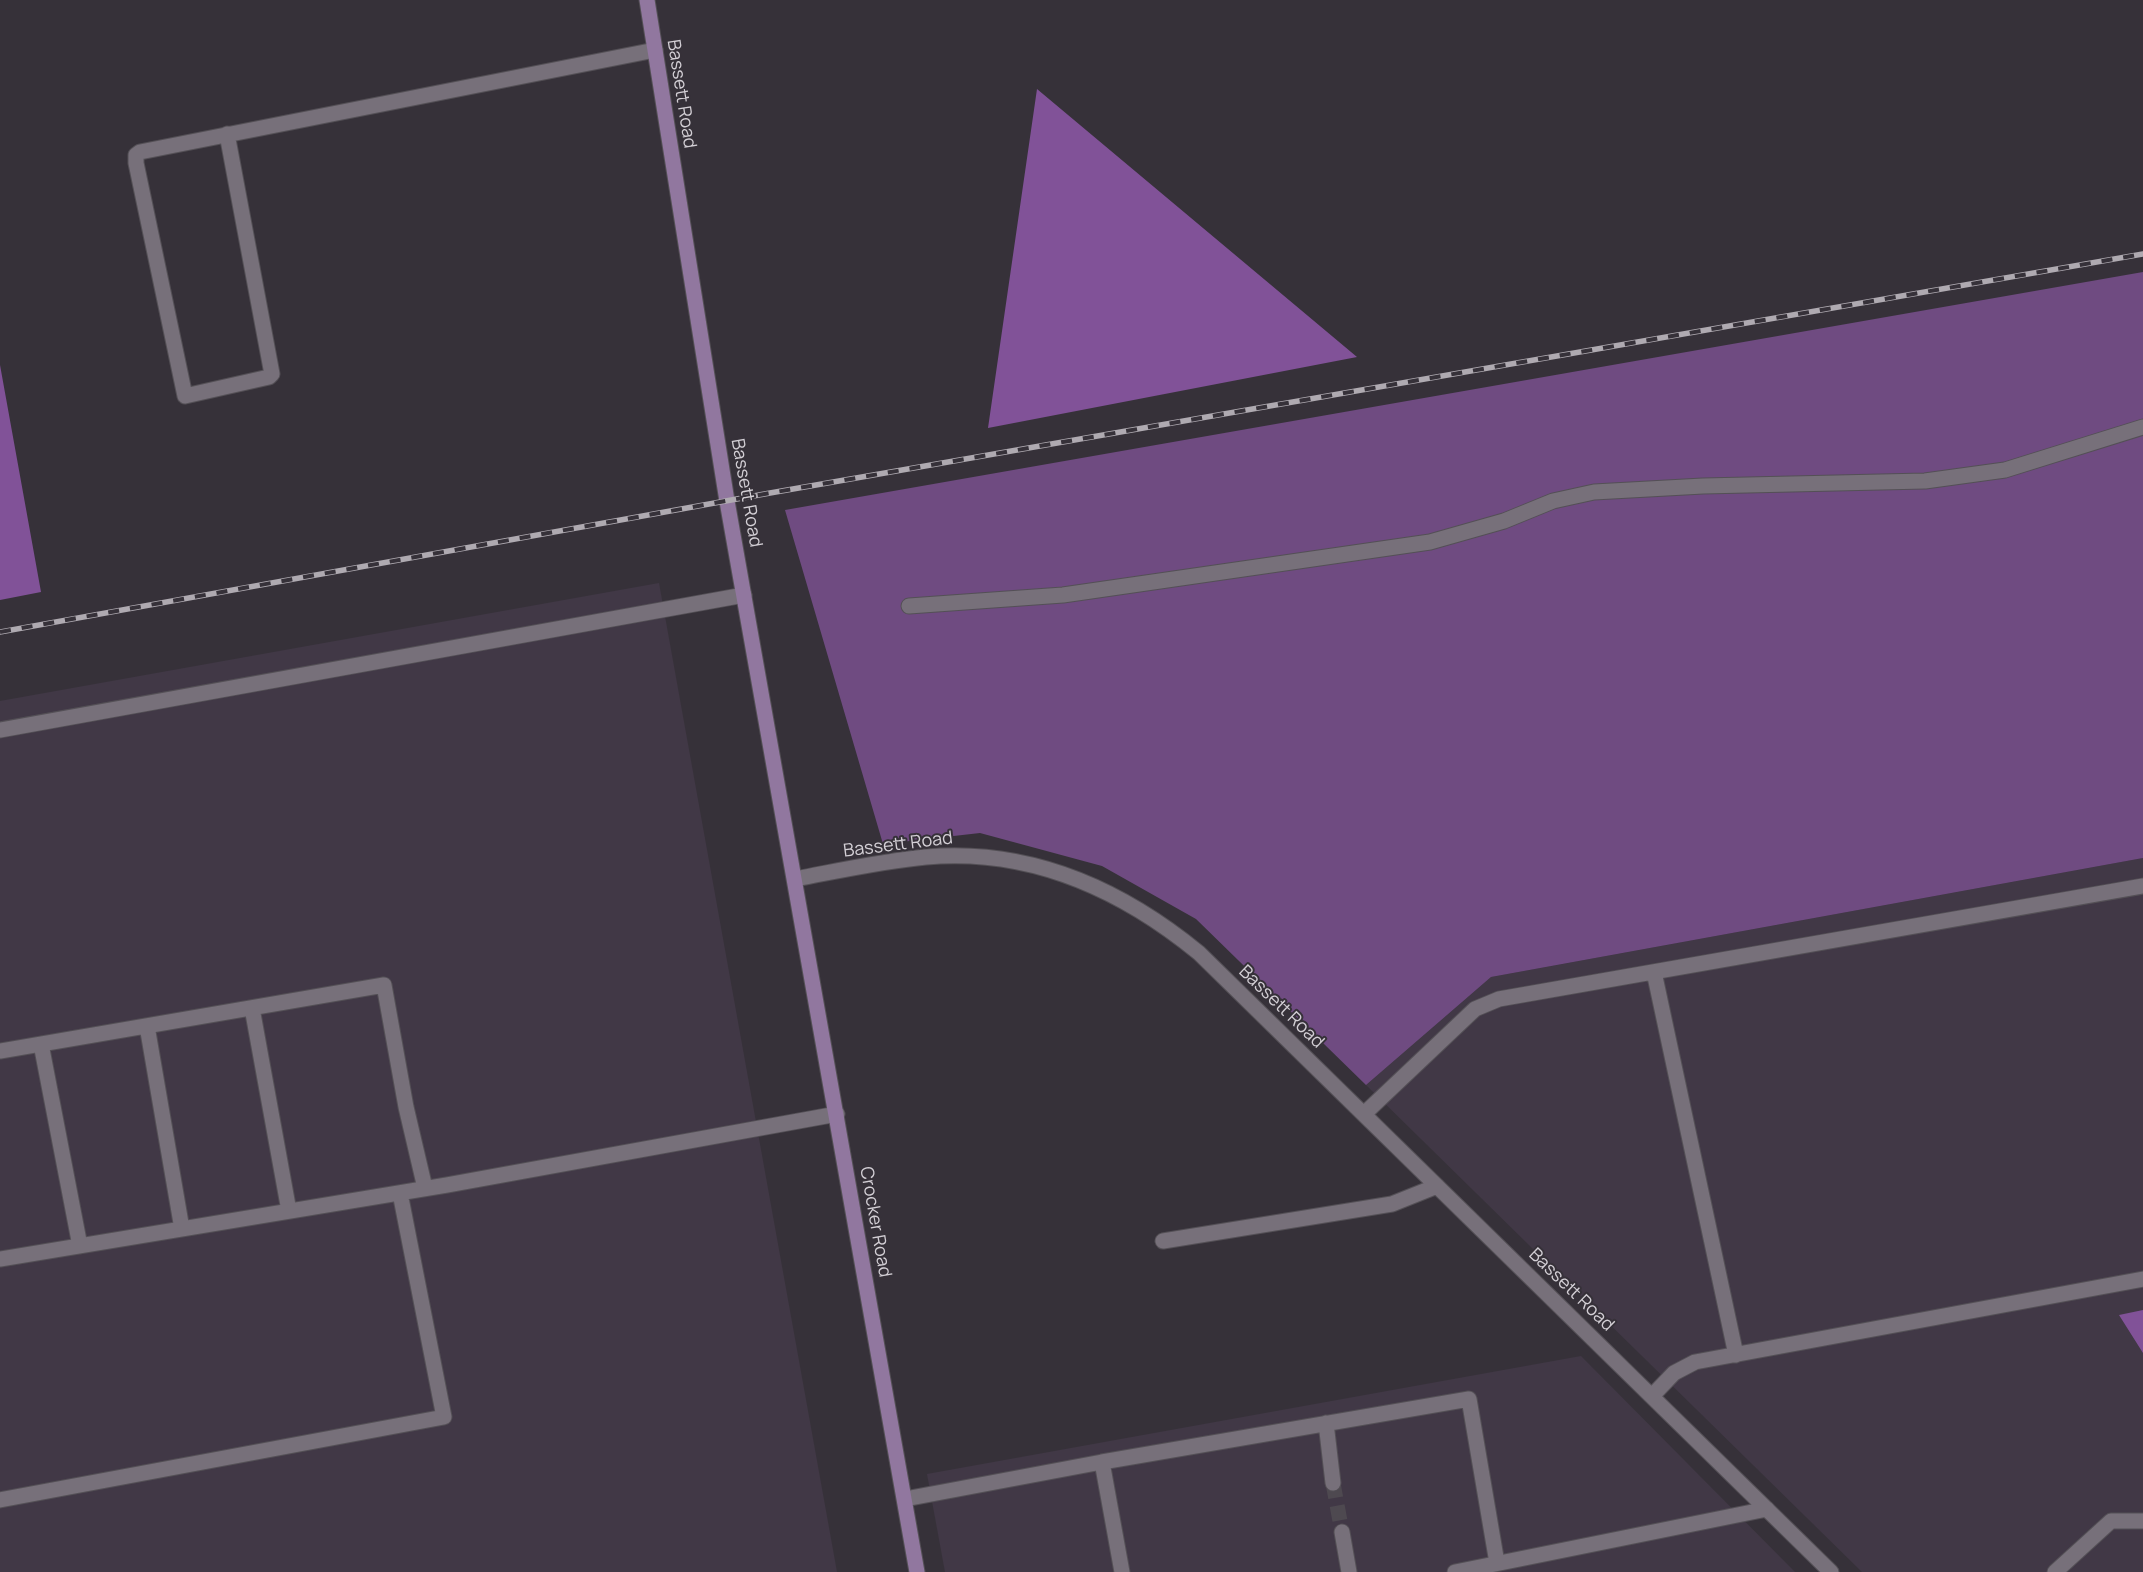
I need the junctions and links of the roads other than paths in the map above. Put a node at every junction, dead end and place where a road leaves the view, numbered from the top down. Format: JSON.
{"nodes":[{"id":1,"x":647,"y":0,"type":"edge"},
{"id":2,"x":655,"y":50,"type":"junction"},
{"id":3,"x":228,"y":134,"type":"junction"},
{"id":4,"x":2143,"y":427,"type":"edge"},
{"id":5,"x":744,"y":595,"type":"junction"},
{"id":6,"x":910,"y":606,"type":"dead end"},
{"id":7,"x":0,"y":730,"type":"edge"},
{"id":8,"x":795,"y":879,"type":"junction"},
{"id":9,"x":2143,"y":886,"type":"edge"},
{"id":10,"x":1654,"y":972,"type":"junction"},
{"id":11,"x":252,"y":1008,"type":"junction"},
{"id":12,"x":147,"y":1026,"type":"junction"},
{"id":13,"x":41,"y":1044,"type":"junction"},
{"id":14,"x":0,"y":1051,"type":"edge"},
{"id":15,"x":836,"y":1114,"type":"junction"},
{"id":16,"x":1364,"y":1114,"type":"junction"},
{"id":17,"x":1436,"y":1186,"type":"junction"},
{"id":18,"x":425,"y":1188,"type":"junction"},
{"id":19,"x":400,"y":1192,"type":"junction"},
{"id":20,"x":289,"y":1211,"type":"junction"},
{"id":21,"x":182,"y":1229,"type":"junction"},
{"id":22,"x":1163,"y":1241,"type":"dead end"},
{"id":23,"x":80,"y":1246,"type":"junction"},
{"id":24,"x":0,"y":1259,"type":"edge"},
{"id":25,"x":2143,"y":1279,"type":"edge"},
{"id":26,"x":1736,"y":1355,"type":"junction"},
{"id":27,"x":1652,"y":1396,"type":"junction"},
{"id":28,"x":1326,"y":1423,"type":"junction"},
{"id":29,"x":1102,"y":1462,"type":"junction"},
{"id":30,"x":1333,"y":1483,"type":"tunnel mouth"},
{"id":31,"x":905,"y":1499,"type":"junction"},
{"id":32,"x":0,"y":1500,"type":"edge"},
{"id":33,"x":1766,"y":1509,"type":"junction"},
{"id":34,"x":2143,"y":1521,"type":"edge"},
{"id":35,"x":1342,"y":1532,"type":"tunnel mouth"},
{"id":36,"x":1497,"y":1564,"type":"junction"},
{"id":37,"x":918,"y":1572,"type":"edge"},
{"id":38,"x":1122,"y":1572,"type":"edge"},
{"id":39,"x":1349,"y":1572,"type":"edge"},
{"id":40,"x":1455,"y":1572,"type":"edge"},
{"id":41,"x":1831,"y":1572,"type":"edge"},
{"id":42,"x":2055,"y":1572,"type":"edge"}],
"edges":[{"from":1,"to":2,"type":"main road","name":"Bassett Road"},
{"from":2,"to":3,"type":"street"},
{"from":2,"to":5,"type":"main road","name":"Bassett Road"},
{"from":3,"to":3,"type":"street"},
{"from":4,"to":6,"type":"street"},
{"from":5,"to":7,"type":"street"},
{"from":5,"to":8,"type":"main road","name":"Bassett Road"},
{"from":8,"to":15,"type":"main road","name":"Crocker Road"},
{"from":8,"to":16,"type":"street","name":"Bassett Road"},
{"from":9,"to":10,"type":"street"},
{"from":10,"to":16,"type":"street"},
{"from":10,"to":26,"type":"street"},
{"from":11,"to":12,"type":"street"},
{"from":11,"to":18,"type":"street"},
{"from":11,"to":20,"type":"street"},
{"from":12,"to":13,"type":"street"},
{"from":12,"to":21,"type":"street"},
{"from":13,"to":14,"type":"street"},
{"from":13,"to":23,"type":"street"},
{"from":15,"to":18,"type":"street"},
{"from":15,"to":31,"type":"main road","name":"Crocker Road"},
{"from":16,"to":17,"type":"street","name":"Bassett Road"},
{"from":17,"to":22,"type":"street"},
{"from":17,"to":27,"type":"street","name":"Bassett Road"},
{"from":18,"to":19,"type":"street"},
{"from":19,"to":20,"type":"street"},
{"from":19,"to":32,"type":"street"},
{"from":20,"to":21,"type":"street"},
{"from":21,"to":23,"type":"street"},
{"from":23,"to":24,"type":"street"},
{"from":25,"to":26,"type":"street"},
{"from":26,"to":27,"type":"street"},
{"from":27,"to":33,"type":"street","name":"Bassett Road"},
{"from":28,"to":29,"type":"street"},
{"from":28,"to":30,"type":"street"},
{"from":28,"to":36,"type":"street"},
{"from":29,"to":31,"type":"street"},
{"from":29,"to":38,"type":"street"},
{"from":31,"to":37,"type":"main road","name":"Crocker Road"},
{"from":33,"to":36,"type":"street"},
{"from":33,"to":41,"type":"street","name":"Bassett Road"},
{"from":34,"to":42,"type":"street"},
{"from":35,"to":39,"type":"street"},
{"from":36,"to":40,"type":"street"}]}
